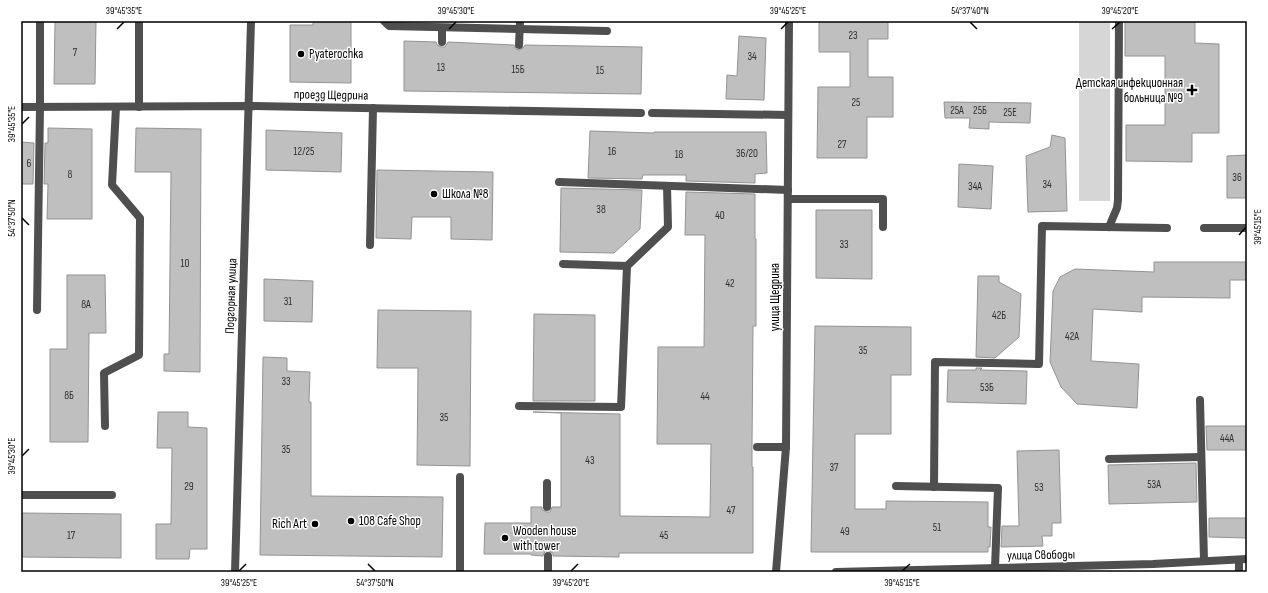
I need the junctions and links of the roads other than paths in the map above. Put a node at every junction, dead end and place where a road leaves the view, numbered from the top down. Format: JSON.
{"nodes":[{"id":1,"x":40,"y":21,"type":"edge"},
{"id":2,"x":139,"y":21,"type":"edge"},
{"id":3,"x":251,"y":21,"type":"edge"},
{"id":4,"x":384,"y":21,"type":"edge"},
{"id":5,"x":789,"y":21,"type":"edge"},
{"id":6,"x":1119,"y":21,"type":"edge"},
{"id":7,"x":520,"y":25,"type":"edge"},
{"id":8,"x":442,"y":28,"type":"junction"},
{"id":9,"x":607,"y":31,"type":"dead end"},
{"id":10,"x":442,"y":42,"type":"dead end"},
{"id":11,"x":519,"y":45,"type":"dead end"},
{"id":12,"x":249,"y":106,"type":"junction"},
{"id":13,"x":21,"y":107,"type":"edge"},
{"id":14,"x":40,"y":107,"type":"junction"},
{"id":15,"x":116,"y":107,"type":"junction"},
{"id":16,"x":139,"y":107,"type":"junction"},
{"id":17,"x":373,"y":108,"type":"junction"},
{"id":18,"x":641,"y":113,"type":"dead end"},
{"id":19,"x":652,"y":113,"type":"dead end"},
{"id":20,"x":788,"y":115,"type":"junction"},
{"id":21,"x":559,"y":182,"type":"dead end"},
{"id":22,"x":667,"y":186,"type":"junction"},
{"id":23,"x":788,"y":195,"type":"junction"},
{"id":24,"x":883,"y":227,"type":"dead end"},
{"id":25,"x":1109,"y":227,"type":"junction"},
{"id":26,"x":1168,"y":228,"type":"dead end"},
{"id":27,"x":1204,"y":228,"type":"dead end"},
{"id":28,"x":1247,"y":228,"type":"edge"},
{"id":29,"x":370,"y":245,"type":"dead end"},
{"id":30,"x":563,"y":264,"type":"dead end"},
{"id":31,"x":627,"y":266,"type":"junction"},
{"id":32,"x":37,"y":310,"type":"dead end"},
{"id":33,"x":1200,"y":400,"type":"dead end"},
{"id":34,"x":518,"y":406,"type":"dead end"},
{"id":35,"x":105,"y":426,"type":"dead end"},
{"id":36,"x":757,"y":447,"type":"dead end"},
{"id":37,"x":786,"y":447,"type":"junction"},
{"id":38,"x":1201,"y":457,"type":"junction"},
{"id":39,"x":1109,"y":459,"type":"dead end"},
{"id":40,"x":460,"y":477,"type":"dead end"},
{"id":41,"x":547,"y":483,"type":"dead end"},
{"id":42,"x":896,"y":486,"type":"dead end"},
{"id":43,"x":934,"y":487,"type":"junction"},
{"id":44,"x":21,"y":495,"type":"edge"},
{"id":45,"x":112,"y":495,"type":"dead end"},
{"id":46,"x":547,"y":507,"type":"dead end"},
{"id":47,"x":548,"y":556,"type":"dead end"},
{"id":48,"x":1243,"y":559,"type":"edge"},
{"id":49,"x":1204,"y":561,"type":"junction"},
{"id":50,"x":995,"y":568,"type":"junction"},
{"id":51,"x":235,"y":572,"type":"edge"},
{"id":52,"x":460,"y":572,"type":"edge"},
{"id":53,"x":548,"y":572,"type":"edge"},
{"id":54,"x":776,"y":572,"type":"edge"},
{"id":55,"x":836,"y":572,"type":"edge"},
{"id":56,"x":1239,"y":572,"type":"edge"}],
"edges":[{"from":1,"to":14,"type":"street"},
{"from":2,"to":16,"type":"street"},
{"from":3,"to":12,"type":"street","name":"Подгорная улица"},
{"from":4,"to":8,"type":"street"},
{"from":5,"to":20,"type":"street","name":"улица Щедрина"},
{"from":6,"to":25,"type":"street"},
{"from":7,"to":8,"type":"street"},
{"from":7,"to":9,"type":"street"},
{"from":7,"to":11,"type":"street"},
{"from":8,"to":10,"type":"street"},
{"from":12,"to":16,"type":"street","name":"проезд Щедрина"},
{"from":12,"to":17,"type":"street","name":"проезд Щедрина"},
{"from":12,"to":51,"type":"street","name":"Подгорная улица"},
{"from":13,"to":14,"type":"street","name":"проезд Щедрина"},
{"from":14,"to":15,"type":"street","name":"проезд Щедрина"},
{"from":14,"to":32,"type":"street"},
{"from":15,"to":16,"type":"street","name":"проезд Щедрина"},
{"from":15,"to":35,"type":"street"},
{"from":17,"to":18,"type":"street","name":"проезд Щедрина"},
{"from":17,"to":29,"type":"street"},
{"from":19,"to":20,"type":"street"},
{"from":20,"to":23,"type":"street","name":"улица Щедрина"},
{"from":21,"to":22,"type":"street"},
{"from":22,"to":23,"type":"street"},
{"from":22,"to":31,"type":"street"},
{"from":23,"to":24,"type":"street"},
{"from":23,"to":37,"type":"street","name":"улица Щедрина"},
{"from":25,"to":26,"type":"street"},
{"from":25,"to":43,"type":"street"},
{"from":27,"to":28,"type":"street"},
{"from":30,"to":31,"type":"street"},
{"from":31,"to":34,"type":"street"},
{"from":33,"to":38,"type":"street"},
{"from":36,"to":37,"type":"street"},
{"from":37,"to":54,"type":"street","name":"улица Щедрина"},
{"from":38,"to":39,"type":"street"},
{"from":38,"to":49,"type":"street"},
{"from":40,"to":52,"type":"street"},
{"from":41,"to":46,"type":"street"},
{"from":42,"to":43,"type":"street"},
{"from":43,"to":50,"type":"street"},
{"from":44,"to":45,"type":"street"},
{"from":47,"to":53,"type":"street"},
{"from":48,"to":49,"type":"street","name":"улица Свободы"},
{"from":48,"to":56,"type":"street"},
{"from":49,"to":50,"type":"street","name":"улица Свободы"},
{"from":50,"to":55,"type":"street","name":"улица Свободы"}]}
